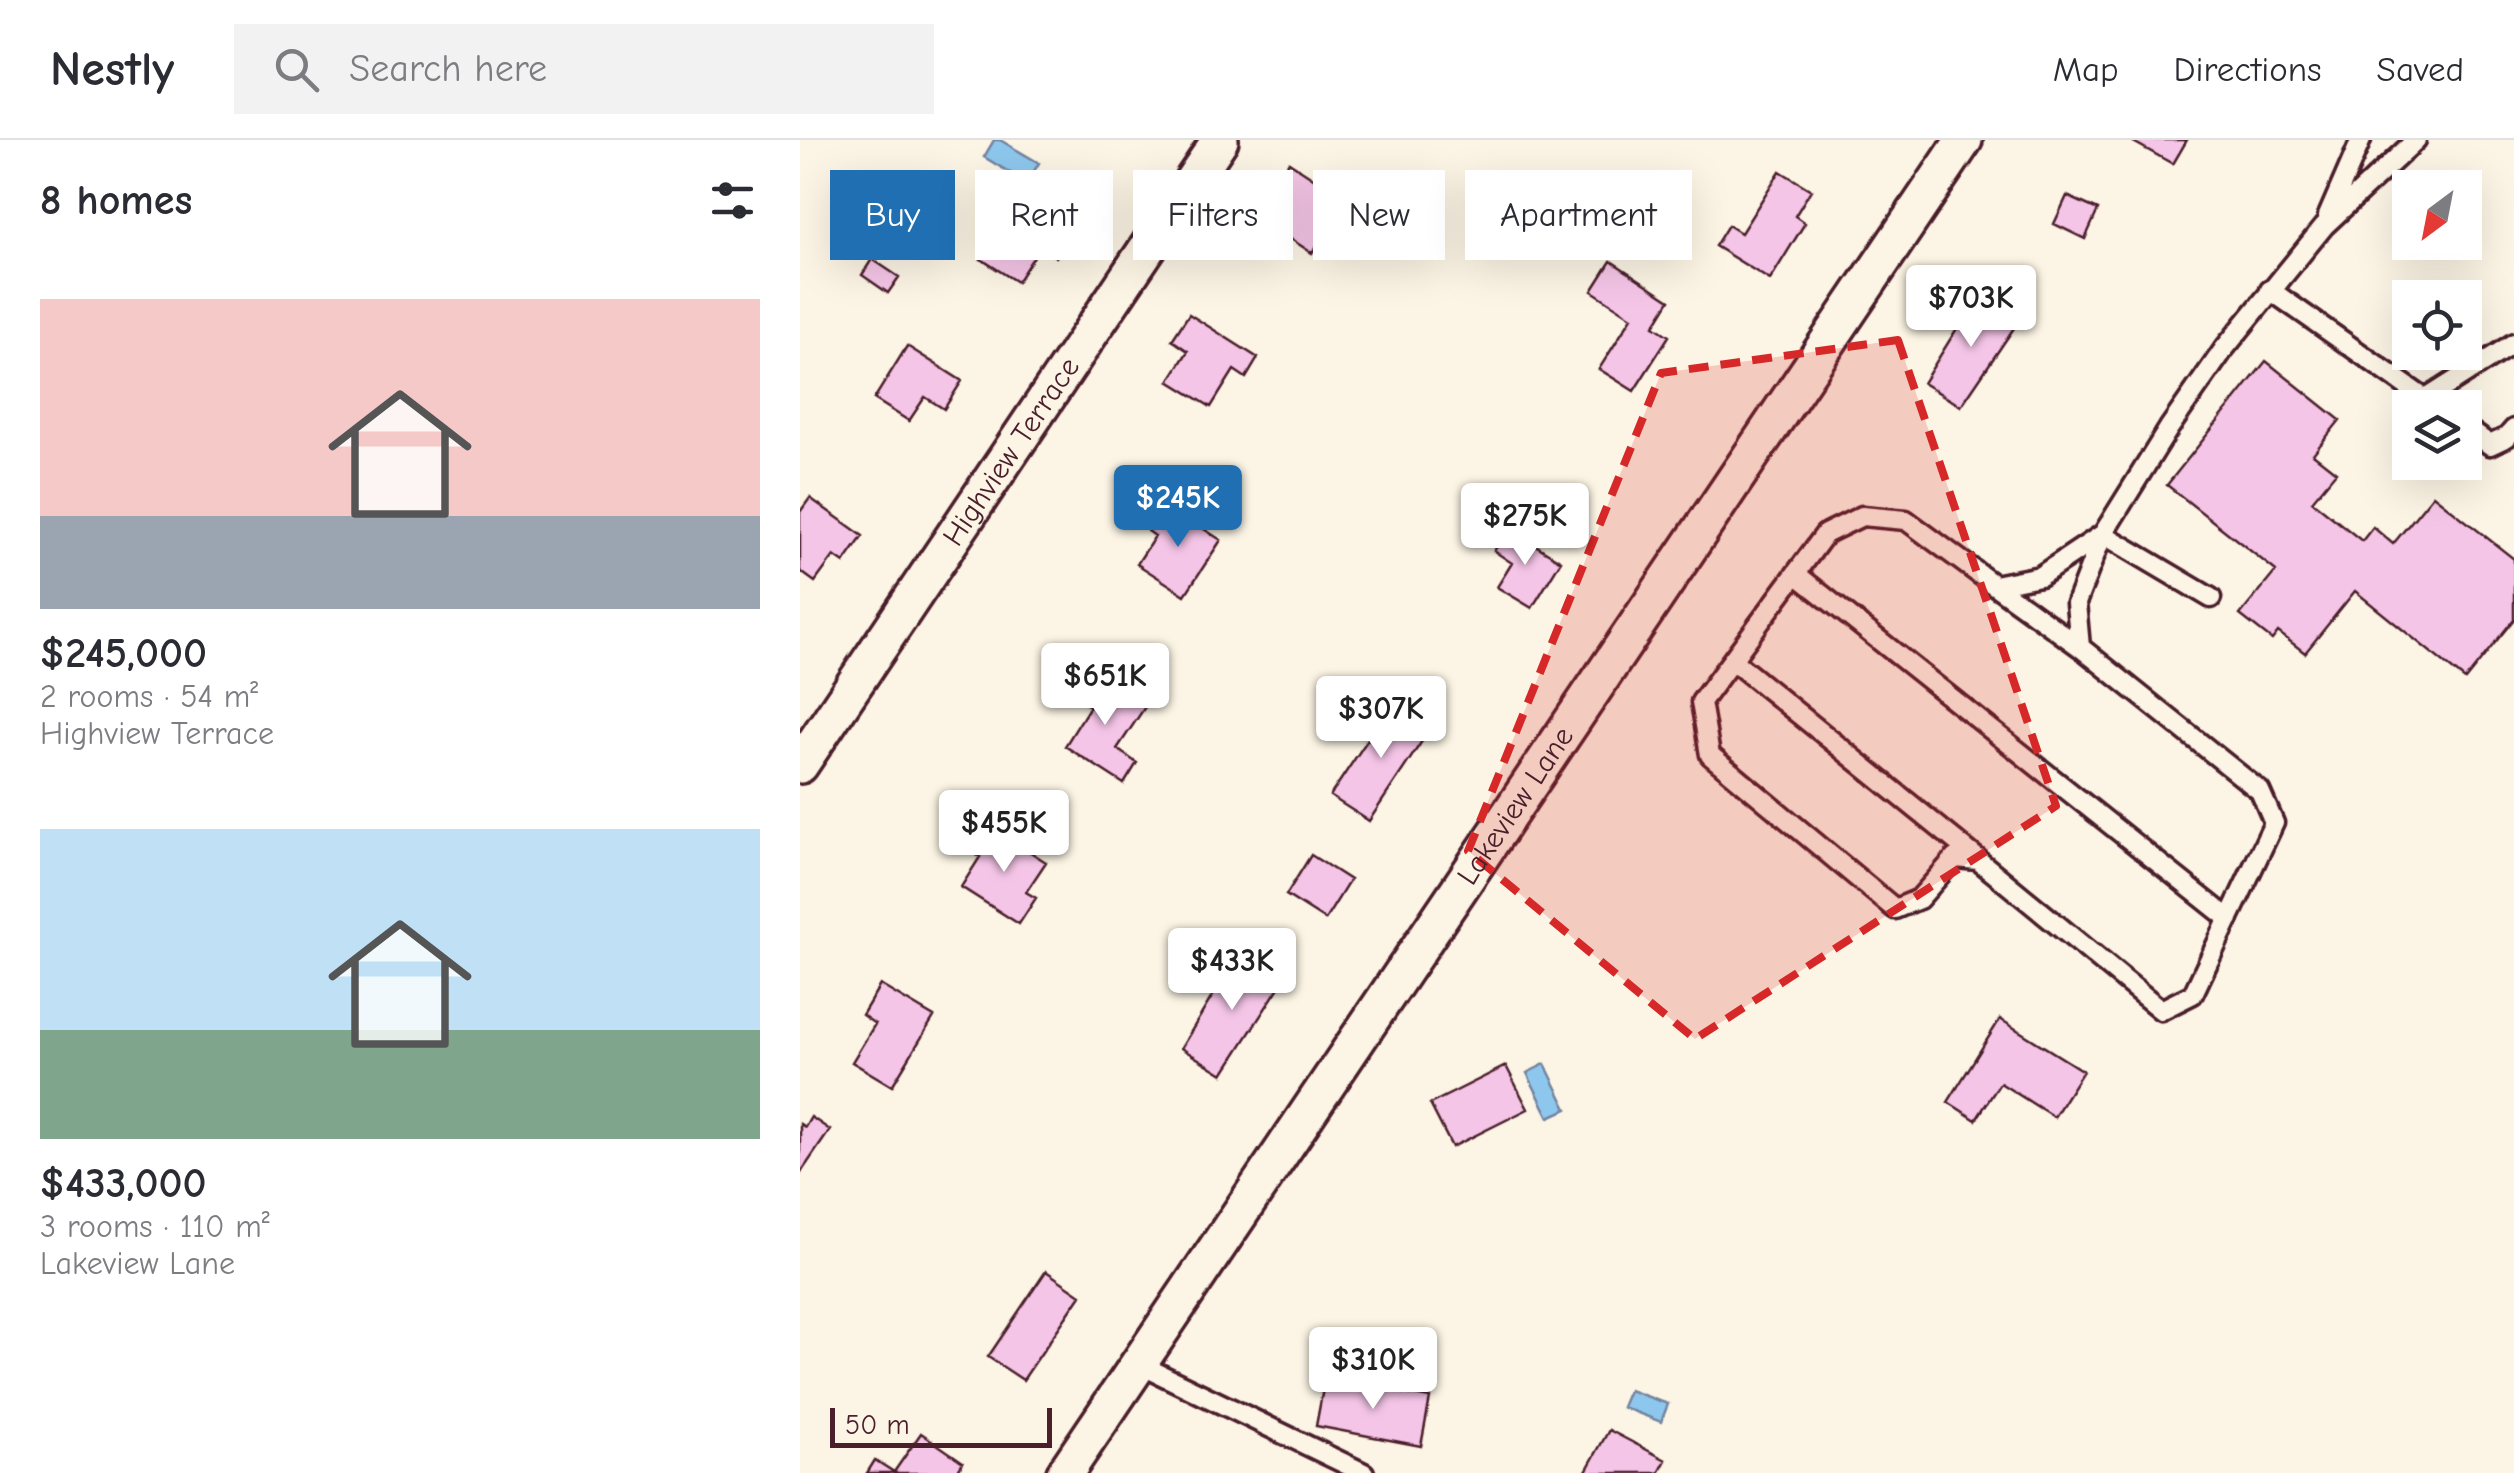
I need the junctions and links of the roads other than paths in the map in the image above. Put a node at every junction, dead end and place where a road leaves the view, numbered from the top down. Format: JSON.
{"nodes":[{"id":1,"x":1220,"y":140,"type":"edge"},
{"id":2,"x":1964,"y":140,"type":"edge"},
{"id":3,"x":2361,"y":140,"type":"edge"},
{"id":4,"x":2416,"y":140,"type":"edge"},
{"id":5,"x":2324,"y":226,"type":"junction"},
{"id":6,"x":2270,"y":290,"type":"junction"},
{"id":7,"x":2514,"y":343,"type":"edge"},
{"id":8,"x":2413,"y":390,"type":"edge"},
{"id":9,"x":2450,"y":390,"type":"edge"},
{"id":10,"x":2514,"y":429,"type":"edge"},
{"id":11,"x":2482,"y":439,"type":"edge"},
{"id":12,"x":2103,"y":534,"type":"junction"},
{"id":13,"x":1796,"y":574,"type":"junction"},
{"id":14,"x":1994,"y":585,"type":"junction"},
{"id":15,"x":2211,"y":598,"type":"dead end"},
{"id":16,"x":2080,"y":647,"type":"junction"},
{"id":17,"x":1732,"y":660,"type":"junction"},
{"id":18,"x":800,"y":765,"type":"edge"},
{"id":19,"x":1978,"y":860,"type":"junction"},
{"id":20,"x":2229,"y":919,"type":"junction"},
{"id":21,"x":1139,"y":1364,"type":"junction"},
{"id":22,"x":1065,"y":1473,"type":"edge"},
{"id":23,"x":1364,"y":1473,"type":"edge"}],
"edges":[{"from":1,"to":18,"type":"street","name":"Highview Terrace"},
{"from":2,"to":21,"type":"street","name":"Lakeview Lane"},
{"from":3,"to":5,"type":"lane"},
{"from":4,"to":5,"type":"lane"},
{"from":5,"to":6,"type":"lane"},
{"from":6,"to":8,"type":"lane"},
{"from":6,"to":12,"type":"lane"},
{"from":7,"to":9,"type":"lane"},
{"from":10,"to":11,"type":"lane"},
{"from":12,"to":14,"type":"lane"},
{"from":12,"to":15,"type":"lane"},
{"from":12,"to":16,"type":"lane"},
{"from":13,"to":14,"type":"lane"},
{"from":13,"to":17,"type":"lane"},
{"from":13,"to":20,"type":"lane"},
{"from":14,"to":16,"type":"lane"},
{"from":16,"to":20,"type":"lane"},
{"from":17,"to":19,"type":"lane"},
{"from":17,"to":19,"type":"lane"},
{"from":19,"to":20,"type":"lane"},
{"from":21,"to":22,"type":"street","name":"Lakeview Lane"},
{"from":21,"to":23,"type":"lane"}]}
